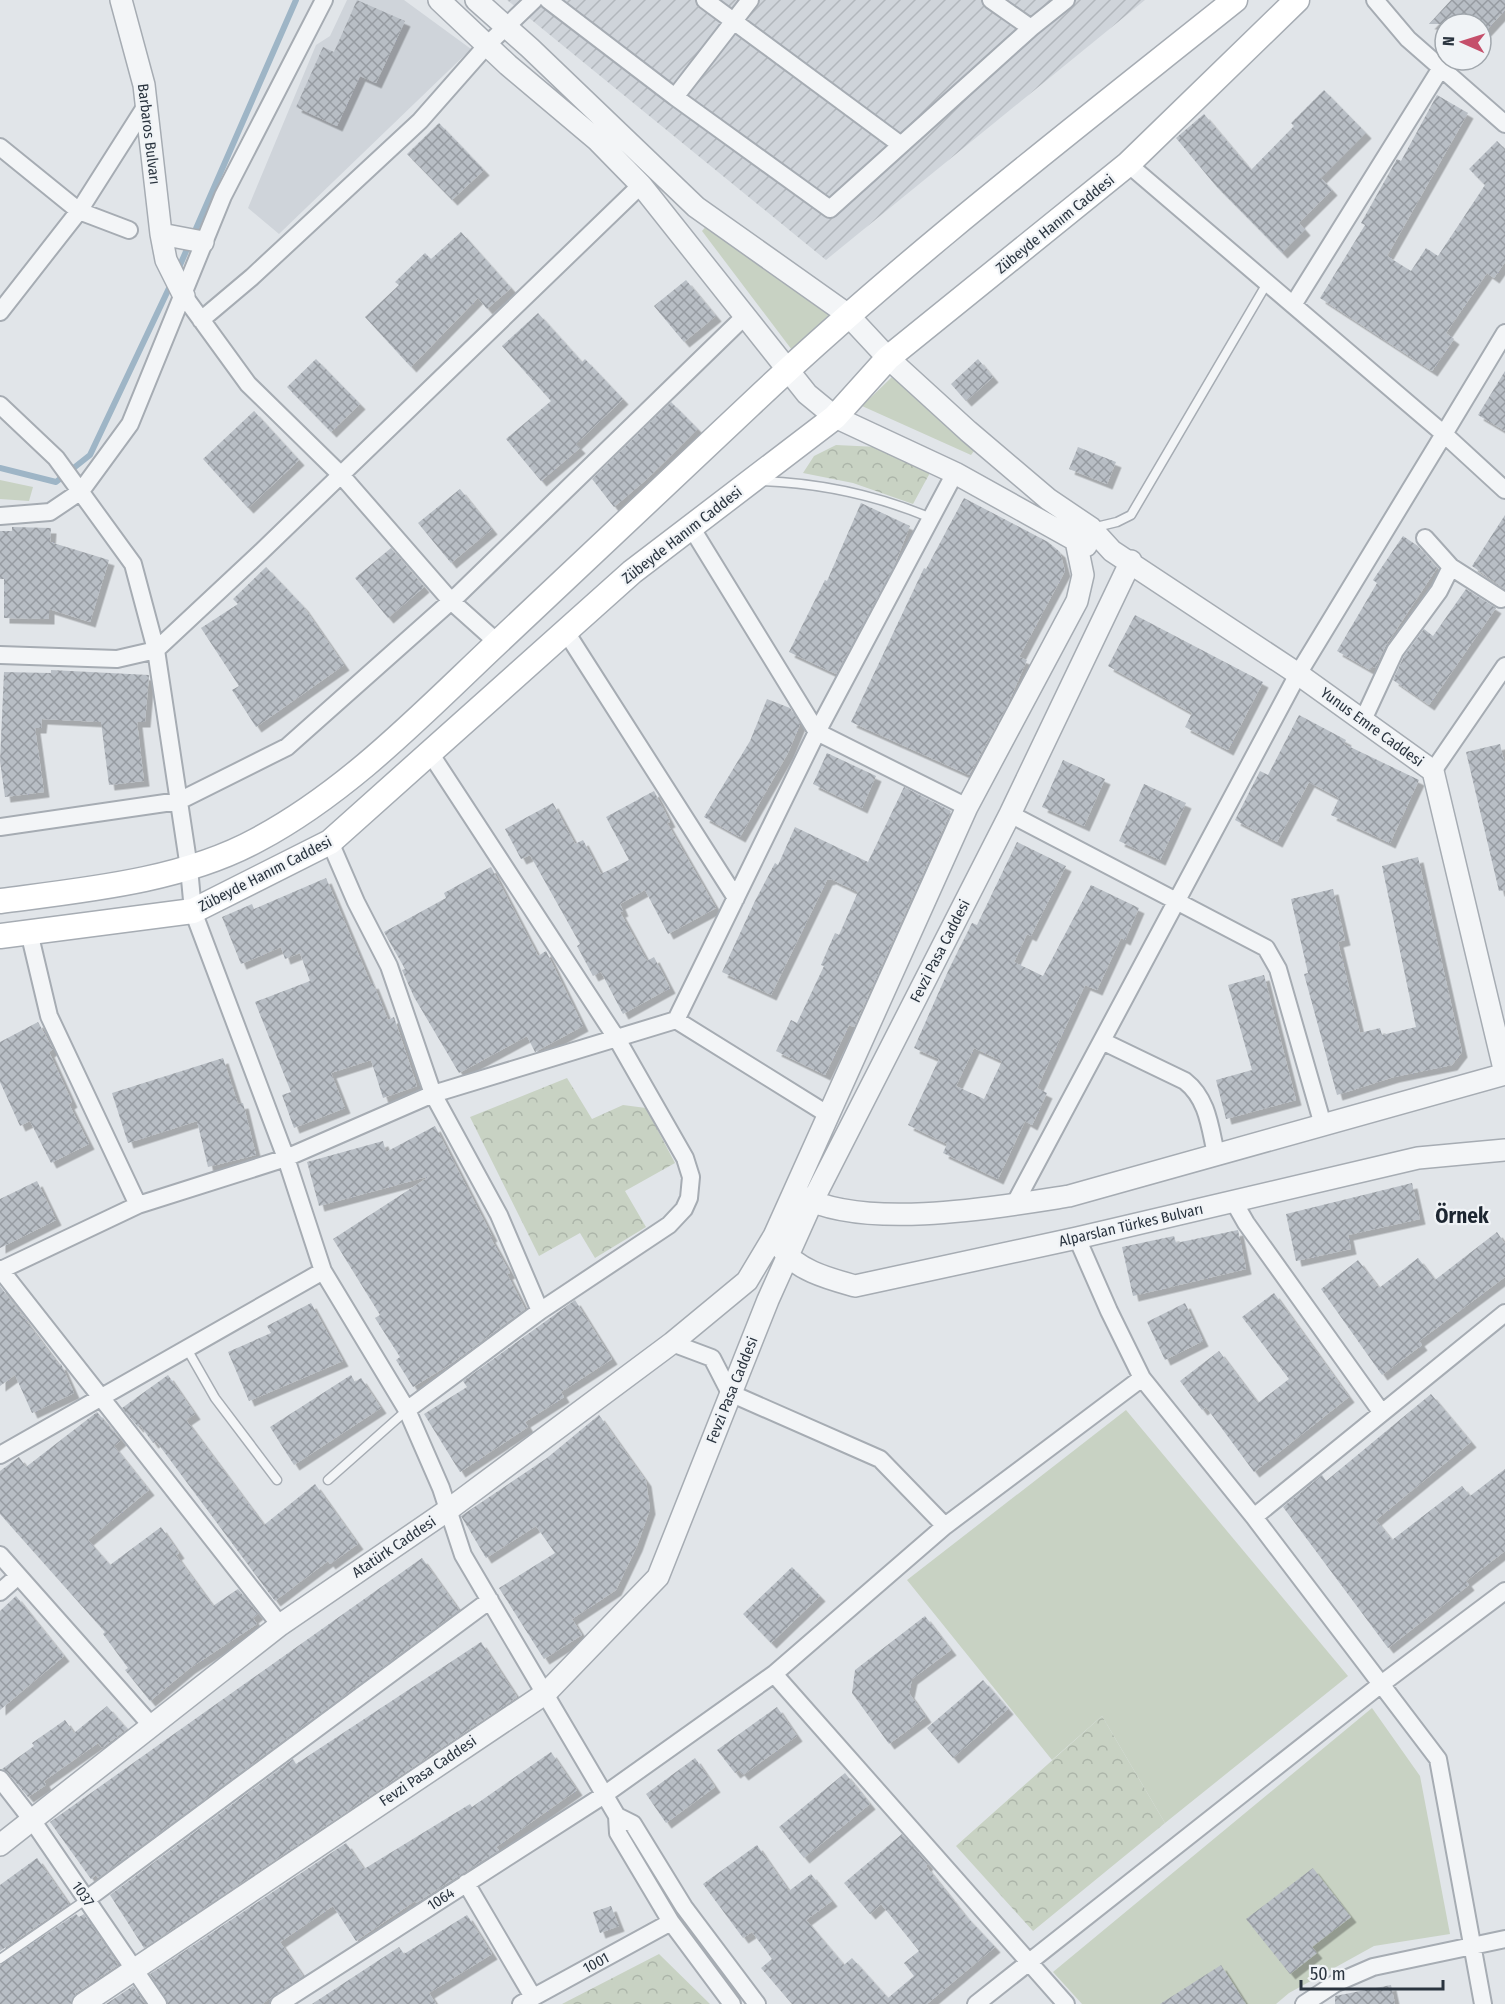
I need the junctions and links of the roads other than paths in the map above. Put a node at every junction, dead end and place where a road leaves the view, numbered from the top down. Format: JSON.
{"nodes":[{"id":1,"x":121,"y":0,"type":"edge"},
{"id":2,"x":324,"y":0,"type":"edge"},
{"id":3,"x":439,"y":0,"type":"edge"},
{"id":4,"x":476,"y":0,"type":"edge"},
{"id":5,"x":519,"y":0,"type":"edge"},
{"id":6,"x":534,"y":0,"type":"edge"},
{"id":7,"x":548,"y":0,"type":"edge"},
{"id":8,"x":705,"y":0,"type":"edge"},
{"id":9,"x":750,"y":0,"type":"edge"},
{"id":10,"x":991,"y":0,"type":"edge"},
{"id":11,"x":1066,"y":0,"type":"edge"},
{"id":12,"x":1235,"y":0,"type":"edge"},
{"id":13,"x":1297,"y":0,"type":"edge"},
{"id":14,"x":1375,"y":0,"type":"edge"},
{"id":15,"x":734,"y":21,"type":"junction"},
{"id":16,"x":508,"y":24,"type":"junction"},
{"id":17,"x":1031,"y":28,"type":"junction"},
{"id":18,"x":487,"y":45,"type":"junction"},
{"id":19,"x":1433,"y":61,"type":"edge"},
{"id":20,"x":1439,"y":72,"type":"edge"},
{"id":21,"x":1446,"y":72,"type":"edge"},
{"id":22,"x":675,"y":97,"type":"junction"},
{"id":23,"x":147,"y":104,"type":"junction"},
{"id":24,"x":1505,"y":124,"type":"edge"},
{"id":25,"x":901,"y":145,"type":"junction"},
{"id":26,"x":0,"y":147,"type":"edge"},
{"id":27,"x":1128,"y":164,"type":"junction"},
{"id":28,"x":641,"y":185,"type":"junction"},
{"id":29,"x":79,"y":211,"type":"junction"},
{"id":30,"x":129,"y":230,"type":"dead end"},
{"id":31,"x":184,"y":238,"type":"junction"},
{"id":32,"x":1266,"y":285,"type":"junction"},
{"id":33,"x":181,"y":292,"type":"junction"},
{"id":34,"x":1293,"y":305,"type":"junction"},
{"id":35,"x":0,"y":312,"type":"edge"},
{"id":36,"x":847,"y":314,"type":"junction"},
{"id":37,"x":744,"y":317,"type":"junction"},
{"id":38,"x":201,"y":320,"type":"junction"},
{"id":39,"x":1505,"y":333,"type":"edge"},
{"id":40,"x":888,"y":358,"type":"junction"},
{"id":41,"x":786,"y":370,"type":"junction"},
{"id":42,"x":0,"y":405,"type":"edge"},
{"id":43,"x":835,"y":417,"type":"junction"},
{"id":44,"x":1444,"y":434,"type":"junction"},
{"id":45,"x":955,"y":473,"type":"junction"},
{"id":46,"x":341,"y":475,"type":"junction"},
{"id":47,"x":751,"y":481,"type":"junction"},
{"id":48,"x":80,"y":490,"type":"junction"},
{"id":49,"x":1505,"y":490,"type":"edge"},
{"id":50,"x":0,"y":516,"type":"edge"},
{"id":51,"x":931,"y":518,"type":"junction"},
{"id":52,"x":691,"y":527,"type":"junction"},
{"id":53,"x":1084,"y":535,"type":"junction"},
{"id":54,"x":1425,"y":538,"type":"dead end"},
{"id":55,"x":1131,"y":561,"type":"junction"},
{"id":56,"x":1451,"y":567,"type":"junction"},
{"id":57,"x":1501,"y":600,"type":"dead end"},
{"id":58,"x":451,"y":601,"type":"junction"},
{"id":59,"x":566,"y":632,"type":"junction"},
{"id":60,"x":498,"y":643,"type":"junction"},
{"id":61,"x":156,"y":650,"type":"junction"},
{"id":62,"x":0,"y":655,"type":"edge"},
{"id":63,"x":1505,"y":666,"type":"edge"},
{"id":64,"x":1298,"y":674,"type":"junction"},
{"id":65,"x":1363,"y":720,"type":"junction"},
{"id":66,"x":817,"y":732,"type":"junction"},
{"id":67,"x":430,"y":753,"type":"junction"},
{"id":68,"x":1433,"y":771,"type":"junction"},
{"id":69,"x":179,"y":801,"type":"junction"},
{"id":70,"x":967,"y":807,"type":"junction"},
{"id":71,"x":1010,"y":814,"type":"junction"},
{"id":72,"x":0,"y":827,"type":"edge"},
{"id":73,"x":330,"y":842,"type":"junction"},
{"id":74,"x":189,"y":868,"type":"junction"},
{"id":75,"x":736,"y":898,"type":"junction"},
{"id":76,"x":0,"y":901,"type":"edge"},
{"id":77,"x":1176,"y":903,"type":"junction"},
{"id":78,"x":193,"y":911,"type":"junction"},
{"id":79,"x":29,"y":932,"type":"junction"},
{"id":80,"x":0,"y":936,"type":"edge"},
{"id":81,"x":676,"y":1020,"type":"junction"},
{"id":82,"x":617,"y":1039,"type":"junction"},
{"id":83,"x":1102,"y":1041,"type":"junction"},
{"id":84,"x":1505,"y":1074,"type":"edge"},
{"id":85,"x":433,"y":1094,"type":"junction"},
{"id":86,"x":827,"y":1114,"type":"junction"},
{"id":87,"x":1323,"y":1125,"type":"junction"},
{"id":88,"x":1505,"y":1150,"type":"edge"},
{"id":89,"x":1216,"y":1155,"type":"junction"},
{"id":90,"x":286,"y":1158,"type":"junction"},
{"id":91,"x":792,"y":1191,"type":"junction"},
{"id":92,"x":813,"y":1202,"type":"junction"},
{"id":93,"x":1234,"y":1202,"type":"junction"},
{"id":94,"x":138,"y":1205,"type":"junction"},
{"id":95,"x":1014,"y":1205,"type":"junction"},
{"id":96,"x":774,"y":1236,"type":"junction"},
{"id":97,"x":1077,"y":1238,"type":"junction"},
{"id":98,"x":787,"y":1257,"type":"junction"},
{"id":99,"x":0,"y":1269,"type":"edge"},
{"id":100,"x":323,"y":1272,"type":"junction"},
{"id":101,"x":540,"y":1311,"type":"junction"},
{"id":102,"x":1505,"y":1313,"type":"edge"},
{"id":103,"x":672,"y":1343,"type":"junction"},
{"id":104,"x":187,"y":1349,"type":"junction"},
{"id":105,"x":1142,"y":1378,"type":"junction"},
{"id":106,"x":730,"y":1393,"type":"junction"},
{"id":107,"x":100,"y":1399,"type":"junction"},
{"id":108,"x":407,"y":1410,"type":"junction"},
{"id":109,"x":1382,"y":1413,"type":"junction"},
{"id":110,"x":0,"y":1455,"type":"edge"},
{"id":111,"x":277,"y":1480,"type":"dead end"},
{"id":112,"x":328,"y":1480,"type":"dead end"},
{"id":113,"x":448,"y":1510,"type":"junction"},
{"id":114,"x":1254,"y":1517,"type":"junction"},
{"id":115,"x":945,"y":1526,"type":"junction"},
{"id":116,"x":0,"y":1555,"type":"edge"},
{"id":117,"x":17,"y":1577,"type":"junction"},
{"id":118,"x":0,"y":1592,"type":"edge"},
{"id":119,"x":1505,"y":1592,"type":"edge"},
{"id":120,"x":490,"y":1600,"type":"junction"},
{"id":121,"x":280,"y":1625,"type":"junction"},
{"id":122,"x":774,"y":1674,"type":"junction"},
{"id":123,"x":1380,"y":1685,"type":"junction"},
{"id":124,"x":546,"y":1693,"type":"junction"},
{"id":125,"x":151,"y":1725,"type":"junction"},
{"id":126,"x":0,"y":1779,"type":"edge"},
{"id":127,"x":604,"y":1795,"type":"junction"},
{"id":128,"x":617,"y":1816,"type":"junction"},
{"id":129,"x":32,"y":1820,"type":"junction"},
{"id":130,"x":0,"y":1845,"type":"edge"},
{"id":131,"x":466,"y":1883,"type":"junction"},
{"id":132,"x":87,"y":1899,"type":"junction"},
{"id":133,"x":671,"y":1922,"type":"junction"},
{"id":134,"x":1505,"y":1939,"type":"edge"},
{"id":135,"x":1473,"y":1946,"type":"junction"},
{"id":136,"x":0,"y":1959,"type":"edge"},
{"id":137,"x":1030,"y":1962,"type":"junction"},
{"id":138,"x":135,"y":1967,"type":"junction"},
{"id":139,"x":527,"y":2001,"type":"edge"},
{"id":140,"x":83,"y":2004,"type":"edge"},
{"id":141,"x":158,"y":2004,"type":"edge"},
{"id":142,"x":279,"y":2004,"type":"edge"},
{"id":143,"x":732,"y":2004,"type":"edge"},
{"id":144,"x":756,"y":2004,"type":"edge"},
{"id":145,"x":976,"y":2004,"type":"edge"},
{"id":146,"x":1066,"y":2004,"type":"edge"},
{"id":147,"x":1304,"y":2004,"type":"edge"},
{"id":148,"x":1483,"y":2004,"type":"edge"}],
"edges":[{"from":1,"to":23,"type":"street","name":"Barbaros Bulvarı"},
{"from":2,"to":31,"type":"street"},
{"from":3,"to":18,"type":"street"},
{"from":4,"to":16,"type":"street"},
{"from":5,"to":16,"type":"street"},
{"from":6,"to":16,"type":"street"},
{"from":7,"to":22,"type":"street"},
{"from":8,"to":15,"type":"street"},
{"from":9,"to":15,"type":"street"},
{"from":10,"to":17,"type":"street"},
{"from":11,"to":17,"type":"street"},
{"from":12,"to":36,"type":"main road"},
{"from":13,"to":27,"type":"main road","name":"Zübeyde Hanım Caddesi"},
{"from":14,"to":19,"type":"street"},
{"from":15,"to":22,"type":"street"},
{"from":15,"to":25,"type":"street"},
{"from":16,"to":18,"type":"street"},
{"from":16,"to":36,"type":"street"},
{"from":17,"to":25,"type":"street"},
{"from":18,"to":28,"type":"street"},
{"from":18,"to":38,"type":"street"},
{"from":20,"to":34,"type":"street"},
{"from":21,"to":24,"type":"street"},
{"from":22,"to":25,"type":"street"},
{"from":23,"to":29,"type":"street"},
{"from":23,"to":31,"type":"street","name":"Barbaros Bulvarı"},
{"from":26,"to":29,"type":"street"},
{"from":27,"to":32,"type":"street"},
{"from":27,"to":40,"type":"main road","name":"Zübeyde Hanım Caddesi"},
{"from":28,"to":37,"type":"street"},
{"from":28,"to":46,"type":"street"},
{"from":29,"to":30,"type":"street"},
{"from":29,"to":35,"type":"street"},
{"from":31,"to":33,"type":"street"},
{"from":31,"to":33,"type":"street","name":"Barbaros Bulvarı"},
{"from":32,"to":34,"type":"street"},
{"from":32,"to":53,"type":"lane"},
{"from":33,"to":38,"type":"street"},
{"from":33,"to":48,"type":"street"},
{"from":34,"to":44,"type":"street"},
{"from":36,"to":40,"type":"street"},
{"from":36,"to":41,"type":"main road"},
{"from":37,"to":41,"type":"street"},
{"from":37,"to":58,"type":"street"},
{"from":38,"to":46,"type":"street"},
{"from":39,"to":44,"type":"street"},
{"from":40,"to":43,"type":"main road","name":"Zübeyde Hanım Caddesi"},
{"from":40,"to":53,"type":"street"},
{"from":41,"to":43,"type":"street"},
{"from":41,"to":60,"type":"main road"},
{"from":42,"to":48,"type":"street"},
{"from":43,"to":45,"type":"street"},
{"from":43,"to":47,"type":"main road","name":"Zübeyde Hanım Caddesi"},
{"from":44,"to":49,"type":"street"},
{"from":44,"to":64,"type":"street"},
{"from":45,"to":51,"type":"street"},
{"from":45,"to":53,"type":"street"},
{"from":46,"to":58,"type":"street"},
{"from":46,"to":61,"type":"street"},
{"from":47,"to":51,"type":"lane"},
{"from":47,"to":52,"type":"main road","name":"Zübeyde Hanım Caddesi"},
{"from":48,"to":50,"type":"street"},
{"from":48,"to":61,"type":"street"},
{"from":51,"to":66,"type":"street"},
{"from":52,"to":59,"type":"main road","name":"Zübeyde Hanım Caddesi"},
{"from":52,"to":66,"type":"street"},
{"from":53,"to":55,"type":"street","name":"Yunus Emre Caddesi"},
{"from":53,"to":70,"type":"street"},
{"from":54,"to":56,"type":"street"},
{"from":55,"to":64,"type":"street","name":"Yunus Emre Caddesi"},
{"from":55,"to":71,"type":"street","name":"Fevzi Pasa Caddesi"},
{"from":56,"to":57,"type":"street"},
{"from":56,"to":65,"type":"street"},
{"from":58,"to":60,"type":"street"},
{"from":58,"to":69,"type":"street"},
{"from":59,"to":67,"type":"main road","name":"Zübeyde Hanım Caddesi"},
{"from":59,"to":75,"type":"street"},
{"from":60,"to":74,"type":"main road"},
{"from":61,"to":62,"type":"street"},
{"from":61,"to":69,"type":"street"},
{"from":63,"to":68,"type":"street"},
{"from":64,"to":65,"type":"street","name":"Yunus Emre Caddesi"},
{"from":64,"to":77,"type":"street"},
{"from":65,"to":68,"type":"street","name":"Yunus Emre Caddesi"},
{"from":66,"to":70,"type":"street"},
{"from":66,"to":75,"type":"street"},
{"from":67,"to":73,"type":"main road","name":"Zübeyde Hanım Caddesi"},
{"from":67,"to":82,"type":"street"},
{"from":68,"to":84,"type":"street","name":"Yunus Emre Caddesi"},
{"from":69,"to":72,"type":"street"},
{"from":69,"to":74,"type":"street"},
{"from":70,"to":86,"type":"street"},
{"from":71,"to":77,"type":"street"},
{"from":71,"to":92,"type":"street","name":"Fevzi Pasa Caddesi"},
{"from":73,"to":78,"type":"main road","name":"Zübeyde Hanım Caddesi"},
{"from":73,"to":85,"type":"street"},
{"from":74,"to":76,"type":"main road"},
{"from":74,"to":78,"type":"street"},
{"from":75,"to":81,"type":"street"},
{"from":77,"to":83,"type":"street"},
{"from":77,"to":87,"type":"street"},
{"from":78,"to":79,"type":"main road","name":"Zübeyde Hanım Caddesi"},
{"from":78,"to":90,"type":"street"},
{"from":79,"to":80,"type":"main road","name":"Zübeyde Hanım Caddesi"},
{"from":79,"to":94,"type":"street"},
{"from":81,"to":82,"type":"street"},
{"from":81,"to":86,"type":"street"},
{"from":82,"to":85,"type":"street"},
{"from":82,"to":101,"type":"street"},
{"from":83,"to":89,"type":"street"},
{"from":83,"to":95,"type":"street"},
{"from":84,"to":87,"type":"street"},
{"from":85,"to":90,"type":"street"},
{"from":85,"to":101,"type":"street"},
{"from":86,"to":91,"type":"street"},
{"from":87,"to":89,"type":"street"},
{"from":88,"to":93,"type":"street","name":"Alparslan Türkes Bulvarı"},
{"from":89,"to":95,"type":"street"},
{"from":90,"to":94,"type":"street"},
{"from":90,"to":100,"type":"street"},
{"from":91,"to":92,"type":"street"},
{"from":91,"to":96,"type":"street"},
{"from":92,"to":95,"type":"street"},
{"from":92,"to":98,"type":"street","name":"Fevzi Pasa Caddesi"},
{"from":93,"to":97,"type":"street","name":"Alparslan Türkes Bulvarı"},
{"from":93,"to":109,"type":"street"},
{"from":94,"to":99,"type":"street"},
{"from":96,"to":98,"type":"street"},
{"from":96,"to":103,"type":"street","name":"Atatürk Caddesi"},
{"from":97,"to":98,"type":"street","name":"Alparslan Türkes Bulvarı"},
{"from":97,"to":105,"type":"street"},
{"from":98,"to":106,"type":"street","name":"Fevzi Pasa Caddesi"},
{"from":99,"to":107,"type":"street"},
{"from":100,"to":104,"type":"street"},
{"from":100,"to":108,"type":"street"},
{"from":101,"to":108,"type":"street"},
{"from":102,"to":109,"type":"street"},
{"from":103,"to":106,"type":"street"},
{"from":103,"to":113,"type":"street","name":"Atatürk Caddesi"},
{"from":104,"to":107,"type":"street"},
{"from":104,"to":111,"type":"lane"},
{"from":105,"to":114,"type":"street"},
{"from":105,"to":115,"type":"street","name":"1064"},
{"from":106,"to":115,"type":"street"},
{"from":106,"to":124,"type":"street","name":"Fevzi Pasa Caddesi"},
{"from":107,"to":110,"type":"street"},
{"from":107,"to":121,"type":"street"},
{"from":108,"to":112,"type":"lane"},
{"from":108,"to":113,"type":"street"},
{"from":109,"to":114,"type":"street"},
{"from":113,"to":120,"type":"street"},
{"from":113,"to":121,"type":"street","name":"Atatürk Caddesi"},
{"from":114,"to":123,"type":"street"},
{"from":115,"to":122,"type":"street","name":"1064"},
{"from":116,"to":117,"type":"street"},
{"from":117,"to":118,"type":"street"},
{"from":117,"to":125,"type":"street"},
{"from":119,"to":123,"type":"street"},
{"from":120,"to":124,"type":"street"},
{"from":120,"to":132,"type":"street"},
{"from":121,"to":125,"type":"street","name":"Atatürk Caddesi"},
{"from":122,"to":127,"type":"street","name":"1064"},
{"from":122,"to":137,"type":"street"},
{"from":123,"to":135,"type":"street"},
{"from":123,"to":137,"type":"street"},
{"from":124,"to":127,"type":"street"},
{"from":124,"to":138,"type":"street","name":"Fevzi Pasa Caddesi"},
{"from":125,"to":129,"type":"street","name":"Atatürk Caddesi"},
{"from":126,"to":129,"type":"street","name":"1037"},
{"from":127,"to":128,"type":"street"},
{"from":127,"to":131,"type":"street","name":"1064"},
{"from":128,"to":133,"type":"street"},
{"from":128,"to":144,"type":"street"},
{"from":129,"to":130,"type":"street","name":"Atatürk Caddesi"},
{"from":129,"to":132,"type":"street","name":"1037"},
{"from":131,"to":139,"type":"street"},
{"from":131,"to":142,"type":"street","name":"1064"},
{"from":132,"to":136,"type":"lane"},
{"from":132,"to":138,"type":"street","name":"1037"},
{"from":133,"to":139,"type":"street","name":"1001"},
{"from":133,"to":143,"type":"street"},
{"from":134,"to":135,"type":"street"},
{"from":135,"to":147,"type":"street"},
{"from":135,"to":148,"type":"street"},
{"from":137,"to":145,"type":"street"},
{"from":137,"to":146,"type":"street"},
{"from":138,"to":140,"type":"street","name":"Fevzi Pasa Caddesi"},
{"from":138,"to":141,"type":"street","name":"1037"}]}
